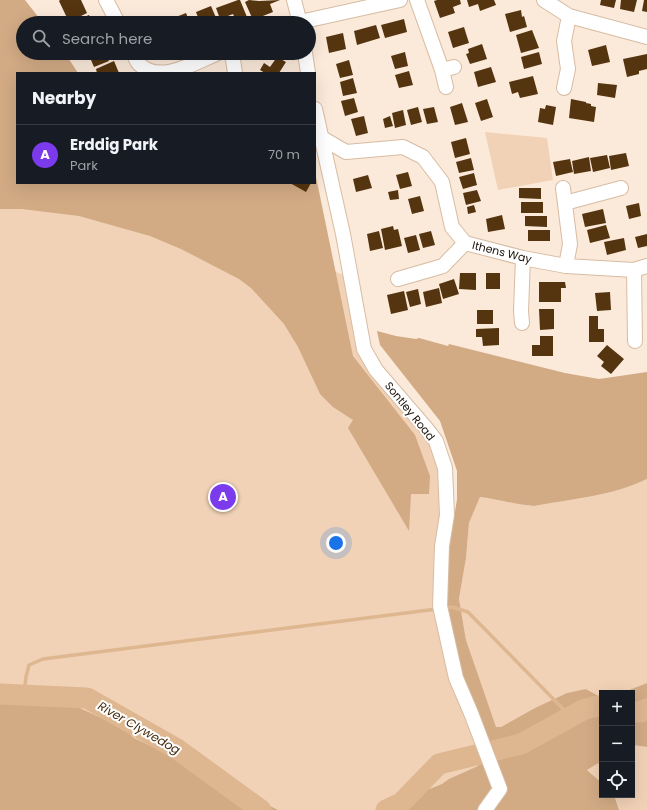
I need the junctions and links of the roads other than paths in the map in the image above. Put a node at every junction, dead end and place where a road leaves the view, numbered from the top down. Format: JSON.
{"nodes":[{"id":1,"x":106,"y":0,"type":"edge"},
{"id":2,"x":294,"y":0,"type":"edge"},
{"id":3,"x":400,"y":0,"type":"edge"},
{"id":4,"x":416,"y":0,"type":"edge"},
{"id":5,"x":544,"y":0,"type":"edge"},
{"id":6,"x":114,"y":16,"type":"edge"},
{"id":7,"x":298,"y":16,"type":"edge"},
{"id":8,"x":569,"y":16,"type":"junction"},
{"id":9,"x":316,"y":19,"type":"edge"},
{"id":10,"x":647,"y":37,"type":"edge"},
{"id":11,"x":137,"y":60,"type":"edge"},
{"id":12,"x":201,"y":60,"type":"edge"},
{"id":13,"x":233,"y":60,"type":"edge"},
{"id":14,"x":305,"y":60,"type":"edge"},
{"id":15,"x":153,"y":72,"type":"edge"},
{"id":16,"x":171,"y":72,"type":"edge"},
{"id":17,"x":235,"y":72,"type":"edge"},
{"id":18,"x":308,"y":72,"type":"edge"},
{"id":19,"x":446,"y":87,"type":"dead end"},
{"id":20,"x":564,"y":88,"type":"dead end"},
{"id":21,"x":316,"y":113,"type":"edge"},
{"id":22,"x":322,"y":138,"type":"junction"},
{"id":23,"x":563,"y":188,"type":"dead end"},
{"id":24,"x":621,"y":188,"type":"dead end"},
{"id":25,"x":565,"y":203,"type":"junction"},
{"id":26,"x":465,"y":243,"type":"junction"},
{"id":27,"x":523,"y":258,"type":"junction"},
{"id":28,"x":566,"y":266,"type":"junction"},
{"id":29,"x":640,"y":268,"type":"edge"},
{"id":30,"x":398,"y":280,"type":"dead end"},
{"id":31,"x":522,"y":323,"type":"dead end"},
{"id":32,"x":635,"y":341,"type":"dead end"},
{"id":33,"x":485,"y":810,"type":"edge"}],
"edges":[{"from":1,"to":6,"type":"street"},
{"from":2,"to":7,"type":"street"},
{"from":3,"to":9,"type":"street"},
{"from":4,"to":19,"type":"street"},
{"from":5,"to":8,"type":"street"},
{"from":8,"to":10,"type":"street"},
{"from":8,"to":20,"type":"street"},
{"from":11,"to":15,"type":"street"},
{"from":12,"to":16,"type":"street"},
{"from":13,"to":17,"type":"street"},
{"from":14,"to":18,"type":"street"},
{"from":21,"to":22,"type":"street","name":"Sontley Road"},
{"from":22,"to":26,"type":"street","name":"Ithens Way"},
{"from":22,"to":33,"type":"street","name":"Sontley Road"},
{"from":23,"to":25,"type":"street"},
{"from":24,"to":25,"type":"street"},
{"from":25,"to":28,"type":"street"},
{"from":26,"to":27,"type":"street","name":"Ithens Way"},
{"from":26,"to":30,"type":"street"},
{"from":27,"to":28,"type":"street","name":"Ithens Way"},
{"from":27,"to":31,"type":"street"},
{"from":28,"to":29,"type":"street","name":"Ithens Way"},
{"from":29,"to":32,"type":"street"}]}
